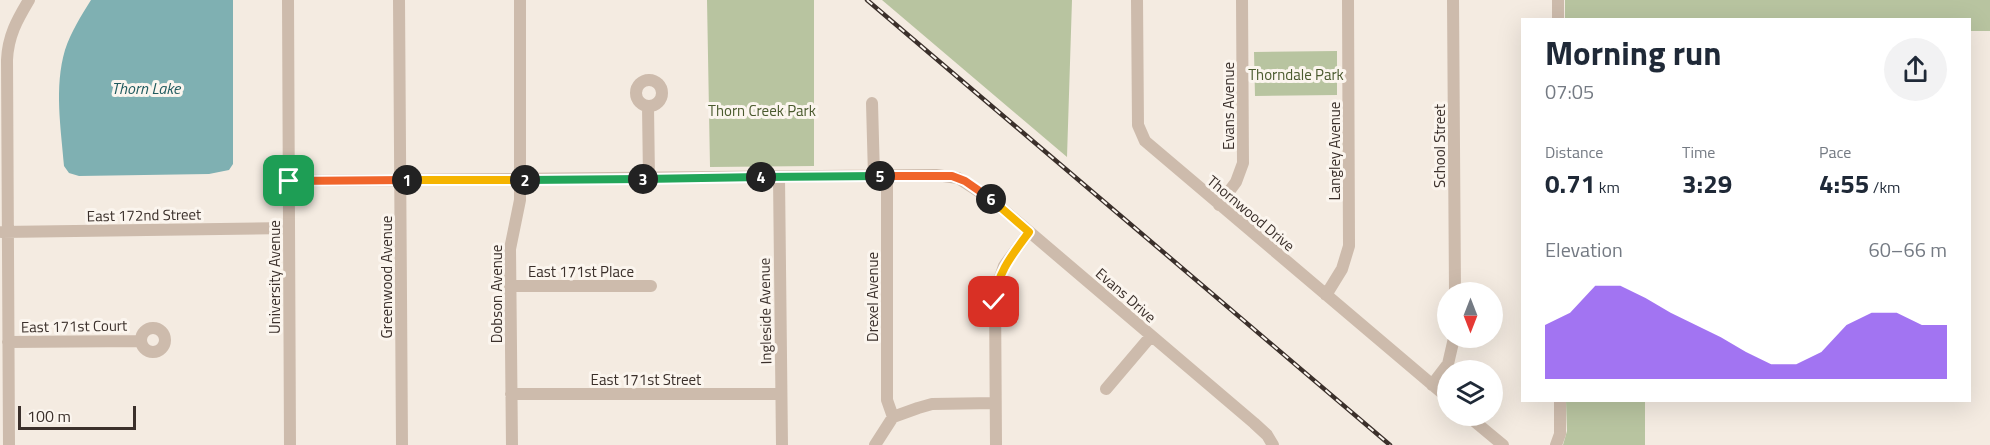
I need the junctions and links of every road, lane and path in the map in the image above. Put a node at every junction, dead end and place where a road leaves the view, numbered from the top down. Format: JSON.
{"nodes":[{"id":1,"x":29,"y":0,"type":"edge"},
{"id":2,"x":288,"y":0,"type":"edge"},
{"id":3,"x":399,"y":0,"type":"edge"},
{"id":4,"x":520,"y":0,"type":"edge"},
{"id":5,"x":1137,"y":0,"type":"edge"},
{"id":6,"x":1242,"y":0,"type":"edge"},
{"id":7,"x":1348,"y":0,"type":"edge"},
{"id":8,"x":1453,"y":0,"type":"edge"},
{"id":9,"x":1558,"y":0,"type":"edge"},
{"id":10,"x":1558,"y":18,"type":"edge"},
{"id":11,"x":872,"y":102,"type":"dead end"},
{"id":12,"x":648,"y":106,"type":"dead end"},
{"id":13,"x":873,"y":176,"type":"junction"},
{"id":14,"x":886,"y":176,"type":"junction"},
{"id":15,"x":779,"y":177,"type":"junction"},
{"id":16,"x":649,"y":179,"type":"junction"},
{"id":17,"x":400,"y":180,"type":"junction"},
{"id":18,"x":520,"y":180,"type":"junction"},
{"id":19,"x":289,"y":181,"type":"junction"},
{"id":20,"x":1219,"y":205,"type":"junction"},
{"id":21,"x":289,"y":228,"type":"junction"},
{"id":22,"x":4,"y":232,"type":"edge"},
{"id":23,"x":1029,"y":232,"type":"junction"},
{"id":24,"x":1455,"y":282,"type":"edge"},
{"id":25,"x":510,"y":286,"type":"junction"},
{"id":26,"x":651,"y":286,"type":"dead end"},
{"id":27,"x":1326,"y":295,"type":"junction"},
{"id":28,"x":1151,"y":336,"type":"junction"},
{"id":29,"x":141,"y":340,"type":"dead end"},
{"id":30,"x":8,"y":342,"type":"junction"},
{"id":31,"x":1452,"y":348,"type":"edge"},
{"id":32,"x":1432,"y":385,"type":"junction"},
{"id":33,"x":1106,"y":389,"type":"dead end"},
{"id":34,"x":1437,"y":389,"type":"edge"},
{"id":35,"x":511,"y":394,"type":"junction"},
{"id":36,"x":781,"y":394,"type":"junction"},
{"id":37,"x":1560,"y":402,"type":"edge"},
{"id":38,"x":995,"y":403,"type":"junction"},
{"id":39,"x":893,"y":417,"type":"junction"},
{"id":40,"x":1480,"y":426,"type":"edge"},
{"id":41,"x":9,"y":445,"type":"edge"},
{"id":42,"x":290,"y":445,"type":"edge"},
{"id":43,"x":402,"y":445,"type":"edge"},
{"id":44,"x":512,"y":445,"type":"edge"},
{"id":45,"x":782,"y":445,"type":"edge"},
{"id":46,"x":875,"y":445,"type":"edge"},
{"id":47,"x":996,"y":445,"type":"edge"},
{"id":48,"x":1273,"y":445,"type":"edge"},
{"id":49,"x":1503,"y":445,"type":"edge"},
{"id":50,"x":1556,"y":445,"type":"edge"}],
"edges":[{"from":1,"to":22,"type":"street"},
{"from":2,"to":19,"type":"street","name":"University Avenue"},
{"from":3,"to":17,"type":"street","name":"Greenwood Avenue"},
{"from":4,"to":18,"type":"street","name":"Dobson Avenue"},
{"from":5,"to":20,"type":"street","name":"Thornwood Drive"},
{"from":6,"to":20,"type":"street","name":"Evans Avenue"},
{"from":7,"to":27,"type":"street","name":"Langley Avenue"},
{"from":8,"to":24,"type":"street","name":"School Street"},
{"from":9,"to":10,"type":"street"},
{"from":11,"to":13,"type":"street"},
{"from":12,"to":16,"type":"street"},
{"from":13,"to":14,"type":"street"},
{"from":13,"to":15,"type":"street"},
{"from":14,"to":23,"type":"street","name":"Evans Drive"},
{"from":14,"to":39,"type":"street","name":"Drexel Avenue"},
{"from":15,"to":16,"type":"street"},
{"from":15,"to":36,"type":"street","name":"Ingleside Avenue"},
{"from":16,"to":18,"type":"street"},
{"from":17,"to":18,"type":"street"},
{"from":17,"to":19,"type":"street"},
{"from":17,"to":43,"type":"street","name":"Greenwood Avenue"},
{"from":18,"to":25,"type":"street","name":"Dobson Avenue"},
{"from":19,"to":21,"type":"street","name":"University Avenue"},
{"from":20,"to":27,"type":"street","name":"Thornwood Drive"},
{"from":21,"to":22,"type":"street","name":"East 172nd Street"},
{"from":21,"to":42,"type":"street","name":"University Avenue"},
{"from":22,"to":30,"type":"street"},
{"from":23,"to":28,"type":"street","name":"Evans Drive"},
{"from":23,"to":38,"type":"street"},
{"from":25,"to":26,"type":"street","name":"East 171st Place"},
{"from":25,"to":35,"type":"street","name":"Dobson Avenue"},
{"from":27,"to":32,"type":"street","name":"Thornwood Drive"},
{"from":28,"to":33,"type":"street"},
{"from":28,"to":48,"type":"street","name":"Evans Drive"},
{"from":29,"to":30,"type":"street","name":"East 171st Court"},
{"from":30,"to":41,"type":"street"},
{"from":31,"to":32,"type":"street"},
{"from":32,"to":34,"type":"street","name":"Thornwood Drive"},
{"from":35,"to":36,"type":"street","name":"East 171st Street"},
{"from":35,"to":44,"type":"street","name":"Dobson Avenue"},
{"from":36,"to":45,"type":"street","name":"Ingleside Avenue"},
{"from":37,"to":50,"type":"street"},
{"from":38,"to":39,"type":"street"},
{"from":38,"to":47,"type":"street"},
{"from":39,"to":46,"type":"street"},
{"from":40,"to":49,"type":"street"}]}
